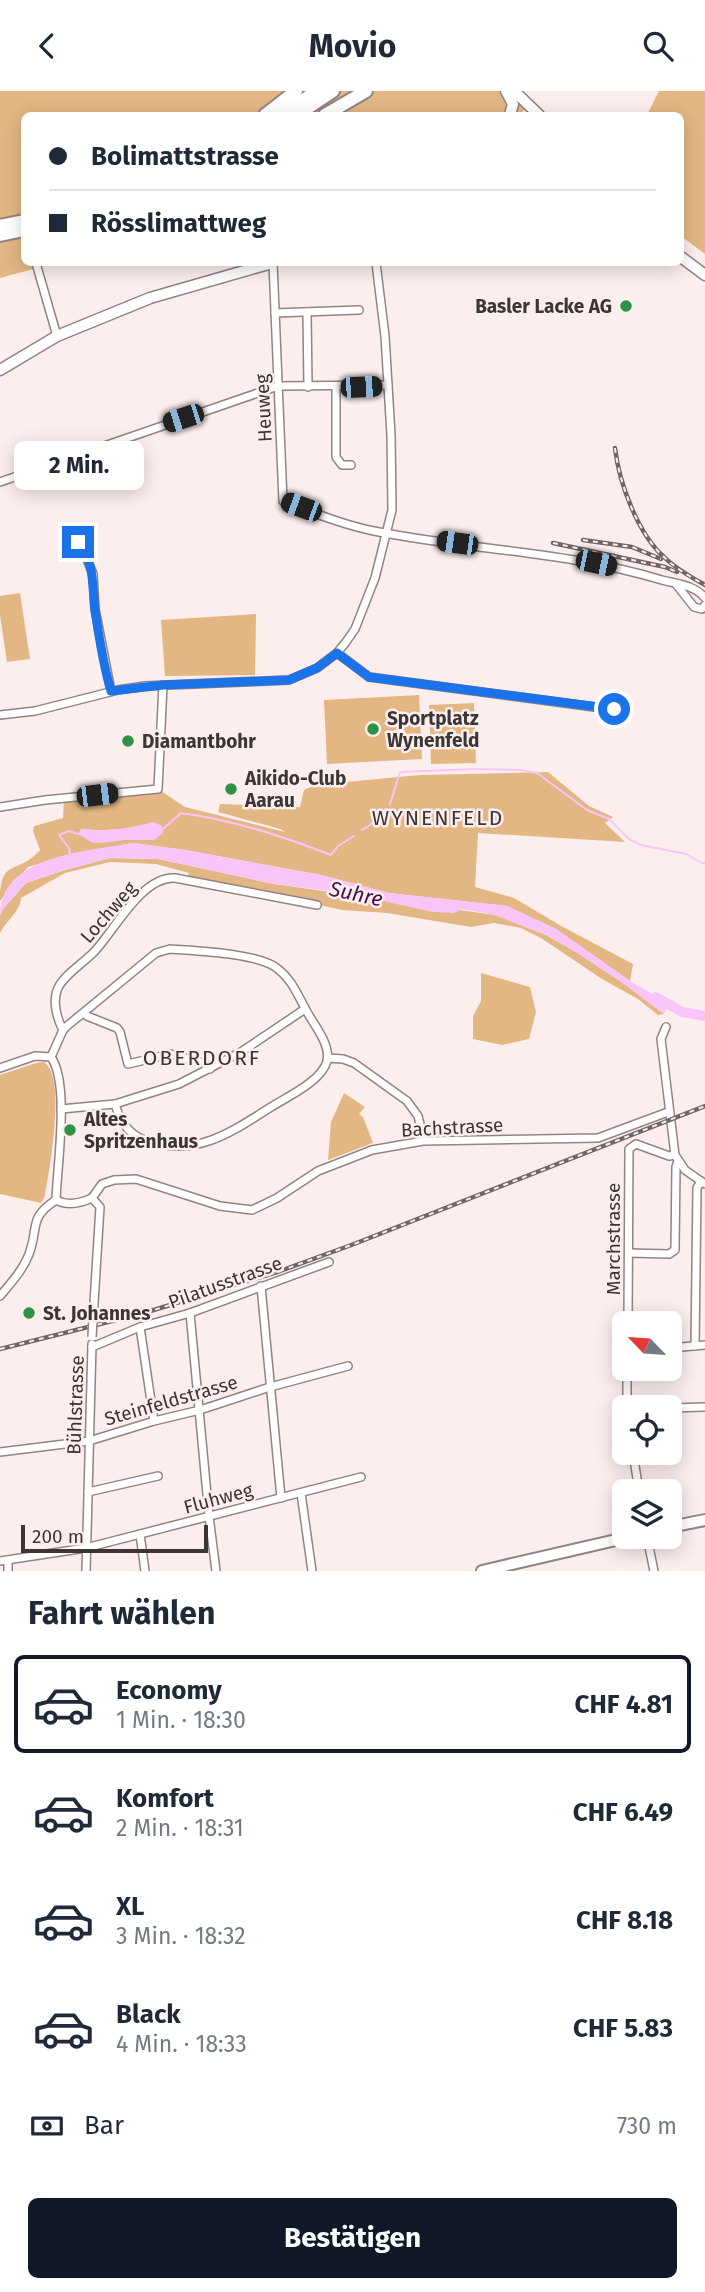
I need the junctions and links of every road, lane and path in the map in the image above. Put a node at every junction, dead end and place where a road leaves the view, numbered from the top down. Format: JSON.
{"nodes":[{"id":1,"x":296,"y":91,"type":"edge"},
{"id":2,"x":317,"y":91,"type":"edge"},
{"id":3,"x":333,"y":91,"type":"edge"},
{"id":4,"x":366,"y":91,"type":"edge"},
{"id":5,"x":506,"y":91,"type":"edge"},
{"id":6,"x":513,"y":91,"type":"edge"},
{"id":7,"x":528,"y":105,"type":"junction"},
{"id":8,"x":269,"y":112,"type":"edge"},
{"id":9,"x":285,"y":112,"type":"edge"},
{"id":10,"x":302,"y":112,"type":"edge"},
{"id":11,"x":330,"y":112,"type":"edge"},
{"id":12,"x":511,"y":112,"type":"edge"},
{"id":13,"x":520,"y":112,"type":"edge"},
{"id":14,"x":524,"y":112,"type":"edge"},
{"id":15,"x":536,"y":112,"type":"edge"},
{"id":16,"x":21,"y":222,"type":"edge"},
{"id":17,"x":0,"y":226,"type":"edge"},
{"id":18,"x":21,"y":231,"type":"edge"},
{"id":19,"x":0,"y":235,"type":"edge"},
{"id":20,"x":684,"y":256,"type":"edge"},
{"id":21,"x":37,"y":266,"type":"edge"},
{"id":22,"x":262,"y":266,"type":"edge"},
{"id":23,"x":273,"y":266,"type":"edge"},
{"id":24,"x":376,"y":266,"type":"edge"},
{"id":25,"x":705,"y":272,"type":"edge"},
{"id":26,"x":359,"y":310,"type":"dead end"},
{"id":27,"x":307,"y":312,"type":"junction"},
{"id":28,"x":275,"y":313,"type":"junction"},
{"id":29,"x":57,"y":336,"type":"junction"},
{"id":30,"x":0,"y":370,"type":"edge"},
{"id":31,"x":278,"y":386,"type":"junction"},
{"id":32,"x":388,"y":386,"type":"junction"},
{"id":33,"x":308,"y":387,"type":"junction"},
{"id":34,"x":336,"y":387,"type":"junction"},
{"id":35,"x":351,"y":465,"type":"dead end"},
{"id":36,"x":0,"y":482,"type":"edge"},
{"id":37,"x":388,"y":533,"type":"junction"},
{"id":38,"x":73,"y":539,"type":"dead end"},
{"id":39,"x":676,"y":584,"type":"junction"},
{"id":40,"x":705,"y":598,"type":"edge"},
{"id":41,"x":705,"y":605,"type":"edge"},
{"id":42,"x":337,"y":653,"type":"junction"},
{"id":43,"x":163,"y":685,"type":"junction"},
{"id":44,"x":111,"y":691,"type":"junction"},
{"id":45,"x":624,"y":711,"type":"dead end"},
{"id":46,"x":0,"y":715,"type":"edge"},
{"id":47,"x":0,"y":807,"type":"edge"},
{"id":48,"x":317,"y":905,"type":"dead end"},
{"id":49,"x":305,"y":1009,"type":"junction"},
{"id":50,"x":84,"y":1013,"type":"junction"},
{"id":51,"x":666,"y":1027,"type":"dead end"},
{"id":52,"x":63,"y":1031,"type":"junction"},
{"id":53,"x":51,"y":1057,"type":"junction"},
{"id":54,"x":328,"y":1058,"type":"junction"},
{"id":55,"x":0,"y":1068,"type":"edge"},
{"id":56,"x":210,"y":1069,"type":"junction"},
{"id":57,"x":115,"y":1104,"type":"junction"},
{"id":58,"x":61,"y":1109,"type":"junction"},
{"id":59,"x":668,"y":1112,"type":"junction"},
{"id":60,"x":423,"y":1136,"type":"dead end"},
{"id":61,"x":676,"y":1158,"type":"junction"},
{"id":62,"x":703,"y":1183,"type":"edge"},
{"id":63,"x":92,"y":1198,"type":"junction"},
{"id":64,"x":55,"y":1201,"type":"junction"},
{"id":65,"x":629,"y":1253,"type":"junction"},
{"id":66,"x":329,"y":1262,"type":"dead end"},
{"id":67,"x":261,"y":1286,"type":"junction"},
{"id":68,"x":0,"y":1296,"type":"edge"},
{"id":69,"x":628,"y":1311,"type":"edge"},
{"id":70,"x":190,"y":1313,"type":"junction"},
{"id":71,"x":140,"y":1327,"type":"junction"},
{"id":72,"x":705,"y":1345,"type":"edge"},
{"id":73,"x":695,"y":1346,"type":"junction"},
{"id":74,"x":92,"y":1347,"type":"junction"},
{"id":75,"x":682,"y":1347,"type":"edge"},
{"id":76,"x":348,"y":1366,"type":"dead end"},
{"id":77,"x":270,"y":1387,"type":"junction"},
{"id":78,"x":705,"y":1407,"type":"edge"},
{"id":79,"x":682,"y":1408,"type":"edge"},
{"id":80,"x":200,"y":1410,"type":"junction"},
{"id":81,"x":155,"y":1420,"type":"junction"},
{"id":82,"x":89,"y":1441,"type":"junction"},
{"id":83,"x":0,"y":1452,"type":"edge"},
{"id":84,"x":158,"y":1476,"type":"dead end"},
{"id":85,"x":361,"y":1478,"type":"dead end"},
{"id":86,"x":88,"y":1492,"type":"junction"},
{"id":87,"x":301,"y":1493,"type":"junction"},
{"id":88,"x":281,"y":1498,"type":"junction"},
{"id":89,"x":209,"y":1516,"type":"junction"},
{"id":90,"x":705,"y":1520,"type":"edge"},
{"id":91,"x":682,"y":1525,"type":"edge"},
{"id":92,"x":140,"y":1534,"type":"junction"},
{"id":93,"x":612,"y":1541,"type":"edge"},
{"id":94,"x":86,"y":1548,"type":"junction"},
{"id":95,"x":649,"y":1549,"type":"edge"},
{"id":96,"x":4,"y":1560,"type":"edge"},
{"id":97,"x":8,"y":1571,"type":"edge"},
{"id":98,"x":86,"y":1571,"type":"edge"},
{"id":99,"x":145,"y":1571,"type":"edge"},
{"id":100,"x":216,"y":1571,"type":"edge"},
{"id":101,"x":312,"y":1571,"type":"edge"},
{"id":102,"x":482,"y":1571,"type":"edge"},
{"id":103,"x":654,"y":1571,"type":"edge"}],
"edges":[{"from":1,"to":8,"type":"highway"},
{"from":2,"to":9,"type":"highway"},
{"from":3,"to":10,"type":"highway"},
{"from":4,"to":11,"type":"highway"},
{"from":5,"to":12,"type":"main road"},
{"from":6,"to":7,"type":"main road"},
{"from":7,"to":13,"type":"main road"},
{"from":7,"to":14,"type":"main road"},
{"from":7,"to":15,"type":"main road"},
{"from":16,"to":17,"type":"highway"},
{"from":18,"to":19,"type":"highway"},
{"from":20,"to":25,"type":"main road"},
{"from":21,"to":29,"type":"street"},
{"from":22,"to":29,"type":"main road"},
{"from":23,"to":28,"type":"street","name":"Heuweg"},
{"from":24,"to":32,"type":"street"},
{"from":26,"to":27,"type":"street"},
{"from":27,"to":28,"type":"street"},
{"from":27,"to":33,"type":"street"},
{"from":28,"to":31,"type":"street","name":"Heuweg"},
{"from":29,"to":30,"type":"main road"},
{"from":31,"to":33,"type":"street"},
{"from":31,"to":36,"type":"street"},
{"from":31,"to":37,"type":"street","name":"Heuweg"},
{"from":32,"to":34,"type":"street"},
{"from":32,"to":37,"type":"street"},
{"from":33,"to":34,"type":"street"},
{"from":34,"to":35,"type":"street"},
{"from":37,"to":39,"type":"street"},
{"from":37,"to":42,"type":"street"},
{"from":38,"to":44,"type":"street"},
{"from":39,"to":40,"type":"street"},
{"from":39,"to":41,"type":"street"},
{"from":42,"to":43,"type":"street"},
{"from":42,"to":45,"type":"street"},
{"from":43,"to":44,"type":"street"},
{"from":43,"to":47,"type":"street"},
{"from":44,"to":46,"type":"street"},
{"from":48,"to":52,"type":"street","name":"Lochweg"},
{"from":49,"to":50,"type":"street"},
{"from":49,"to":54,"type":"street"},
{"from":49,"to":56,"type":"street"},
{"from":50,"to":52,"type":"street"},
{"from":50,"to":56,"type":"street"},
{"from":51,"to":59,"type":"street"},
{"from":52,"to":53,"type":"street"},
{"from":53,"to":55,"type":"street"},
{"from":53,"to":58,"type":"street"},
{"from":54,"to":57,"type":"street"},
{"from":54,"to":60,"type":"street"},
{"from":56,"to":57,"type":"street"},
{"from":57,"to":58,"type":"street"},
{"from":58,"to":64,"type":"street"},
{"from":59,"to":61,"type":"street"},
{"from":59,"to":63,"type":"street","name":"Bachstrasse"},
{"from":61,"to":62,"type":"street"},
{"from":61,"to":65,"type":"street"},
{"from":61,"to":65,"type":"street","name":"Marchstrasse"},
{"from":62,"to":73,"type":"street"},
{"from":63,"to":64,"type":"street"},
{"from":63,"to":74,"type":"street","name":"Bühlstrasse","bridge":true},
{"from":64,"to":68,"type":"street"},
{"from":65,"to":69,"type":"street","name":"Marchstrasse"},
{"from":66,"to":67,"type":"street","name":"Pilatusstrasse"},
{"from":67,"to":70,"type":"street","name":"Pilatusstrasse"},
{"from":67,"to":77,"type":"street"},
{"from":70,"to":71,"type":"street","name":"Pilatusstrasse"},
{"from":70,"to":80,"type":"street"},
{"from":71,"to":74,"type":"street","name":"Pilatusstrasse"},
{"from":71,"to":81,"type":"street"},
{"from":72,"to":73,"type":"street"},
{"from":73,"to":75,"type":"street"},
{"from":74,"to":82,"type":"street","name":"Bühlstrasse"},
{"from":76,"to":77,"type":"street","name":"Steinfeldstrasse"},
{"from":77,"to":80,"type":"street","name":"Steinfeldstrasse"},
{"from":77,"to":88,"type":"street"},
{"from":78,"to":79,"type":"street"},
{"from":80,"to":81,"type":"street","name":"Steinfeldstrasse"},
{"from":80,"to":89,"type":"street"},
{"from":81,"to":82,"type":"street","name":"Steinfeldstrasse"},
{"from":82,"to":83,"type":"street","name":"Steinfeldstrasse"},
{"from":82,"to":86,"type":"street","name":"Bühlstrasse"},
{"from":84,"to":86,"type":"street"},
{"from":85,"to":87,"type":"street","name":"Fluhweg"},
{"from":86,"to":94,"type":"street","name":"Bühlstrasse"},
{"from":87,"to":88,"type":"street","name":"Fluhweg"},
{"from":87,"to":101,"type":"street"},
{"from":88,"to":89,"type":"street","name":"Fluhweg"},
{"from":89,"to":92,"type":"street","name":"Fluhweg"},
{"from":89,"to":100,"type":"street"},
{"from":90,"to":91,"type":"main road"},
{"from":92,"to":94,"type":"street","name":"Fluhweg"},
{"from":92,"to":99,"type":"street"},
{"from":93,"to":102,"type":"main road"},
{"from":94,"to":96,"type":"street","name":"Fluhweg"},
{"from":94,"to":98,"type":"street","name":"Bühlstrasse"},
{"from":95,"to":103,"type":"street"},
{"from":96,"to":97,"type":"street"}]}
